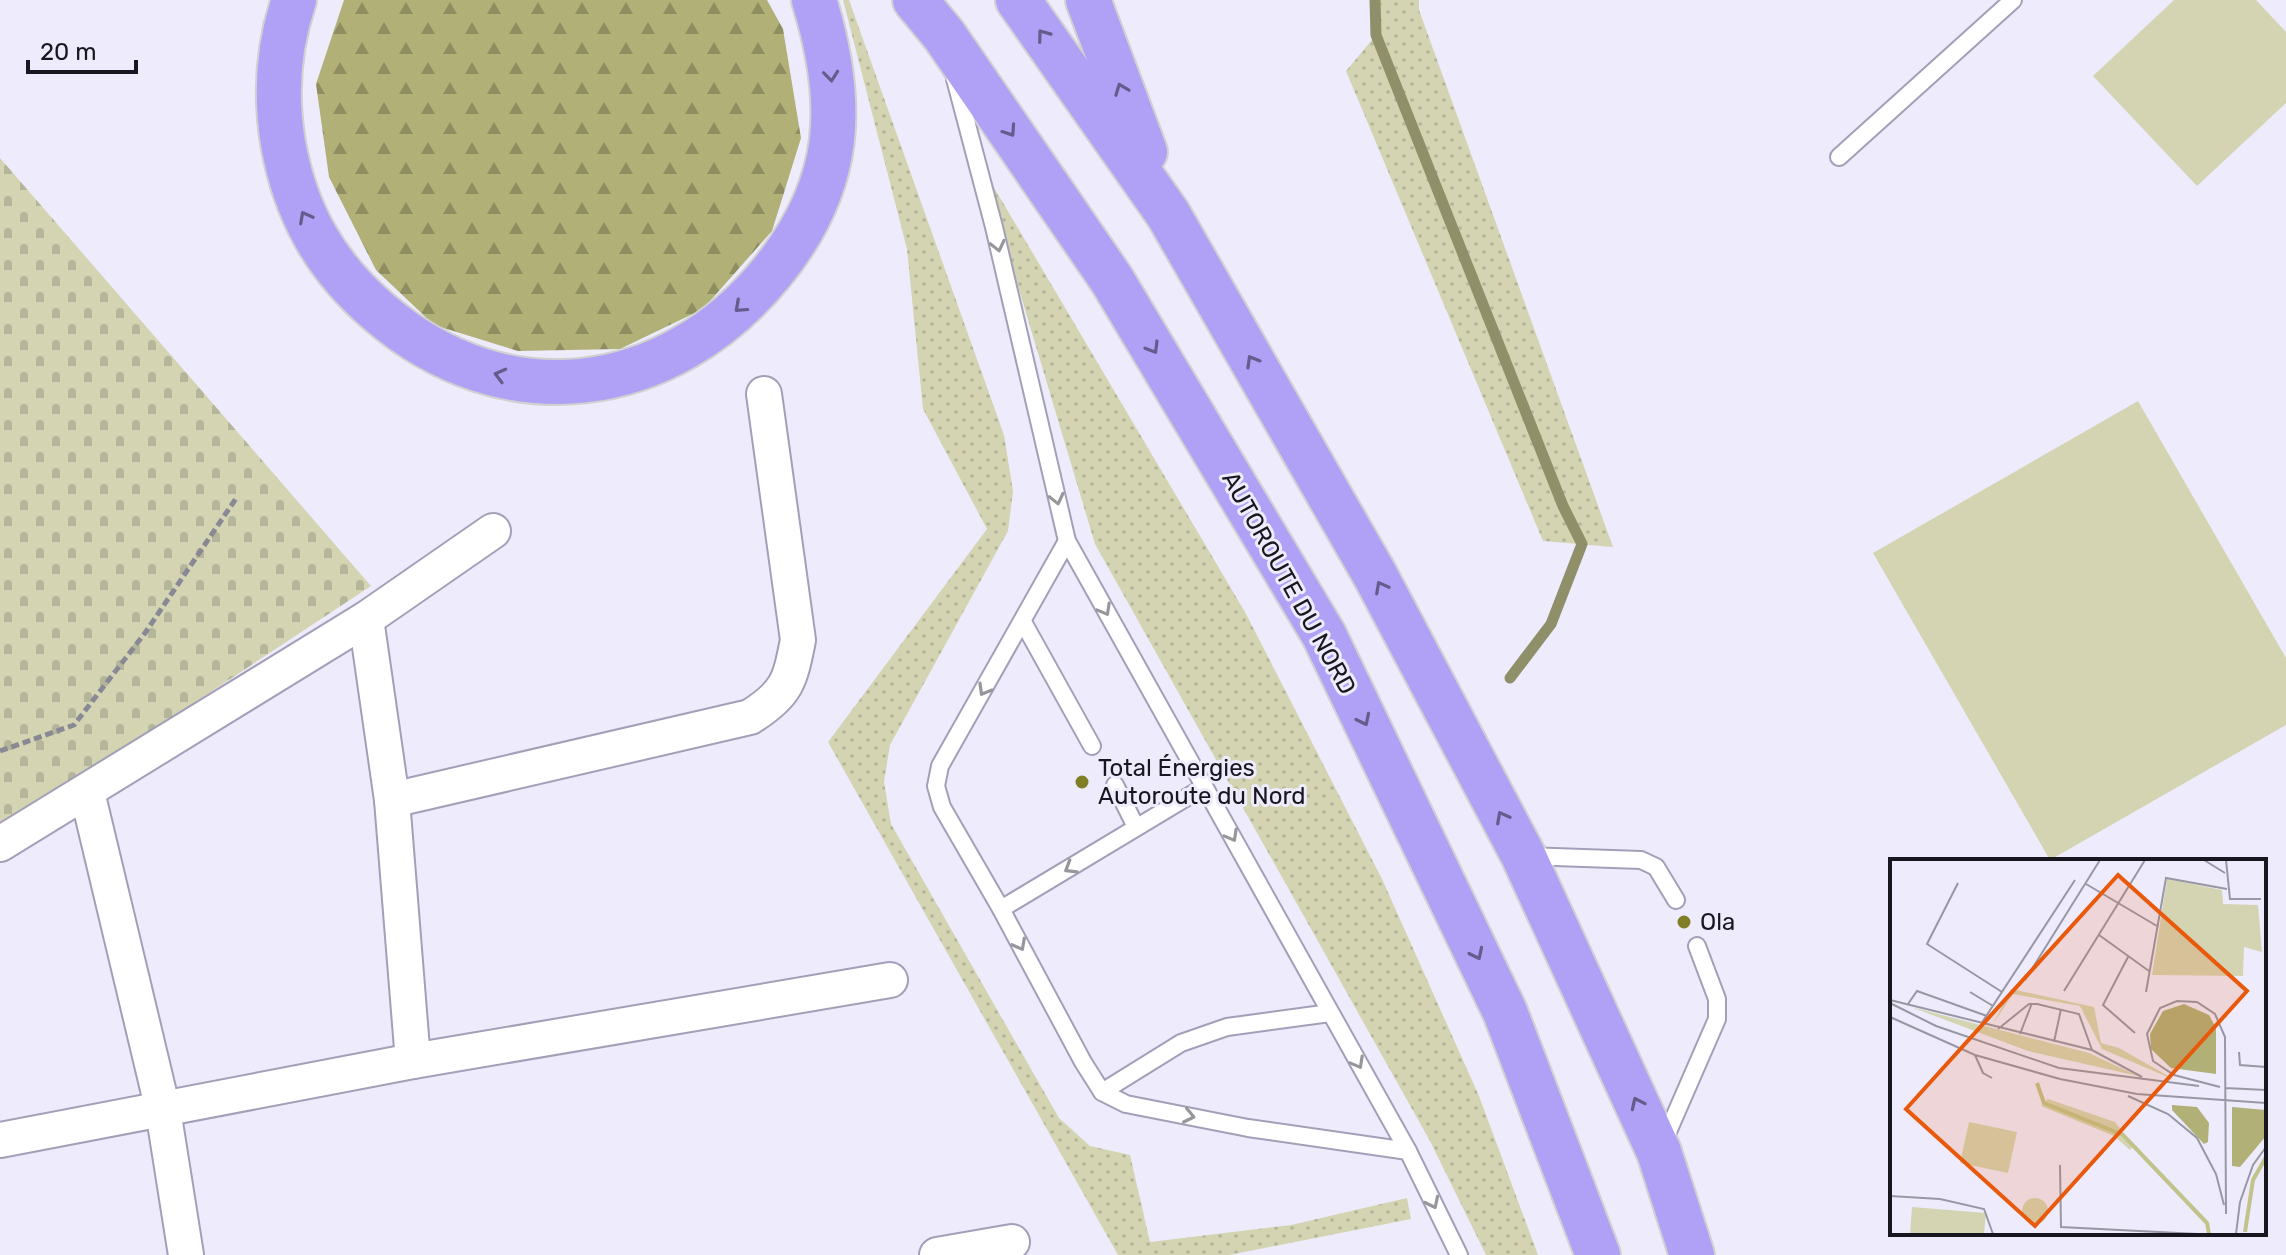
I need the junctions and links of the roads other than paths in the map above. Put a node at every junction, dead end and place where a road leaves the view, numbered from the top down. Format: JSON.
{"nodes":[{"id":1,"x":294,"y":0,"type":"edge"},
{"id":2,"x":814,"y":0,"type":"edge"},
{"id":3,"x":915,"y":0,"type":"edge"},
{"id":4,"x":1018,"y":0,"type":"edge"},
{"id":5,"x":1088,"y":0,"type":"edge"},
{"id":6,"x":2013,"y":0,"type":"edge"},
{"id":7,"x":944,"y":35,"type":"junction"},
{"id":8,"x":1839,"y":157,"type":"dead end"},
{"id":9,"x":1168,"y":214,"type":"junction"},
{"id":10,"x":764,"y":394,"type":"dead end"},
{"id":11,"x":493,"y":531,"type":"dead end"},
{"id":12,"x":1067,"y":541,"type":"junction"},
{"id":13,"x":366,"y":619,"type":"junction"},
{"id":14,"x":1023,"y":622,"type":"junction"},
{"id":15,"x":1092,"y":746,"type":"dead end"},
{"id":16,"x":1115,"y":785,"type":"dead end"},
{"id":17,"x":1204,"y":787,"type":"junction"},
{"id":18,"x":87,"y":792,"type":"junction"},
{"id":19,"x":392,"y":800,"type":"junction"},
{"id":20,"x":1136,"y":827,"type":"junction"},
{"id":21,"x":0,"y":844,"type":"edge"},
{"id":22,"x":1523,"y":855,"type":"junction"},
{"id":23,"x":1676,"y":900,"type":"dead end"},
{"id":24,"x":1001,"y":909,"type":"junction"},
{"id":25,"x":1697,"y":946,"type":"dead end"},
{"id":26,"x":890,"y":980,"type":"dead end"},
{"id":27,"x":1330,"y":1013,"type":"junction"},
{"id":28,"x":413,"y":1061,"type":"junction"},
{"id":29,"x":1102,"y":1092,"type":"junction"},
{"id":30,"x":163,"y":1110,"type":"junction"},
{"id":31,"x":0,"y":1140,"type":"edge"},
{"id":32,"x":1408,"y":1151,"type":"junction"},
{"id":33,"x":1659,"y":1152,"type":"junction"},
{"id":34,"x":1012,"y":1242,"type":"dead end"},
{"id":35,"x":186,"y":1255,"type":"edge"},
{"id":36,"x":937,"y":1255,"type":"edge"},
{"id":37,"x":1459,"y":1255,"type":"edge"},
{"id":38,"x":1598,"y":1255,"type":"edge"},
{"id":39,"x":1692,"y":1255,"type":"edge"}],
"edges":[{"from":2,"to":1,"type":"highway","one_way":true},
{"from":3,"to":7,"type":"highway","name":"AUTOROUTE DU NORD"},
{"from":9,"to":4,"type":"highway","one_way":true},
{"from":9,"to":5,"type":"highway","one_way":true},
{"from":6,"to":8,"type":"lane"},
{"from":7,"to":12,"type":"lane","one_way":true},
{"from":7,"to":38,"type":"highway","name":"AUTOROUTE DU NORD","one_way":true},
{"from":22,"to":9,"type":"highway","one_way":true},
{"from":10,"to":19,"type":"street"},
{"from":11,"to":13,"type":"street"},
{"from":12,"to":14,"type":"lane"},
{"from":12,"to":17,"type":"lane","one_way":true},
{"from":13,"to":18,"type":"street"},
{"from":13,"to":19,"type":"street"},
{"from":14,"to":15,"type":"lane"},
{"from":14,"to":24,"type":"lane","one_way":true},
{"from":16,"to":20,"type":"lane"},
{"from":17,"to":20,"type":"lane"},
{"from":17,"to":27,"type":"lane","one_way":true},
{"from":18,"to":21,"type":"street"},
{"from":18,"to":30,"type":"street"},
{"from":19,"to":28,"type":"street"},
{"from":20,"to":24,"type":"lane","one_way":true},
{"from":22,"to":23,"type":"lane"},
{"from":33,"to":22,"type":"highway","one_way":true},
{"from":24,"to":29,"type":"lane","one_way":true},
{"from":25,"to":33,"type":"lane"},
{"from":26,"to":28,"type":"street"},
{"from":27,"to":29,"type":"lane"},
{"from":27,"to":32,"type":"lane","one_way":true},
{"from":28,"to":30,"type":"street"},
{"from":29,"to":32,"type":"lane","one_way":true},
{"from":30,"to":31,"type":"street"},
{"from":30,"to":35,"type":"street"},
{"from":32,"to":37,"type":"lane","one_way":true},
{"from":33,"to":39,"type":"highway"},
{"from":34,"to":36,"type":"street"}]}
